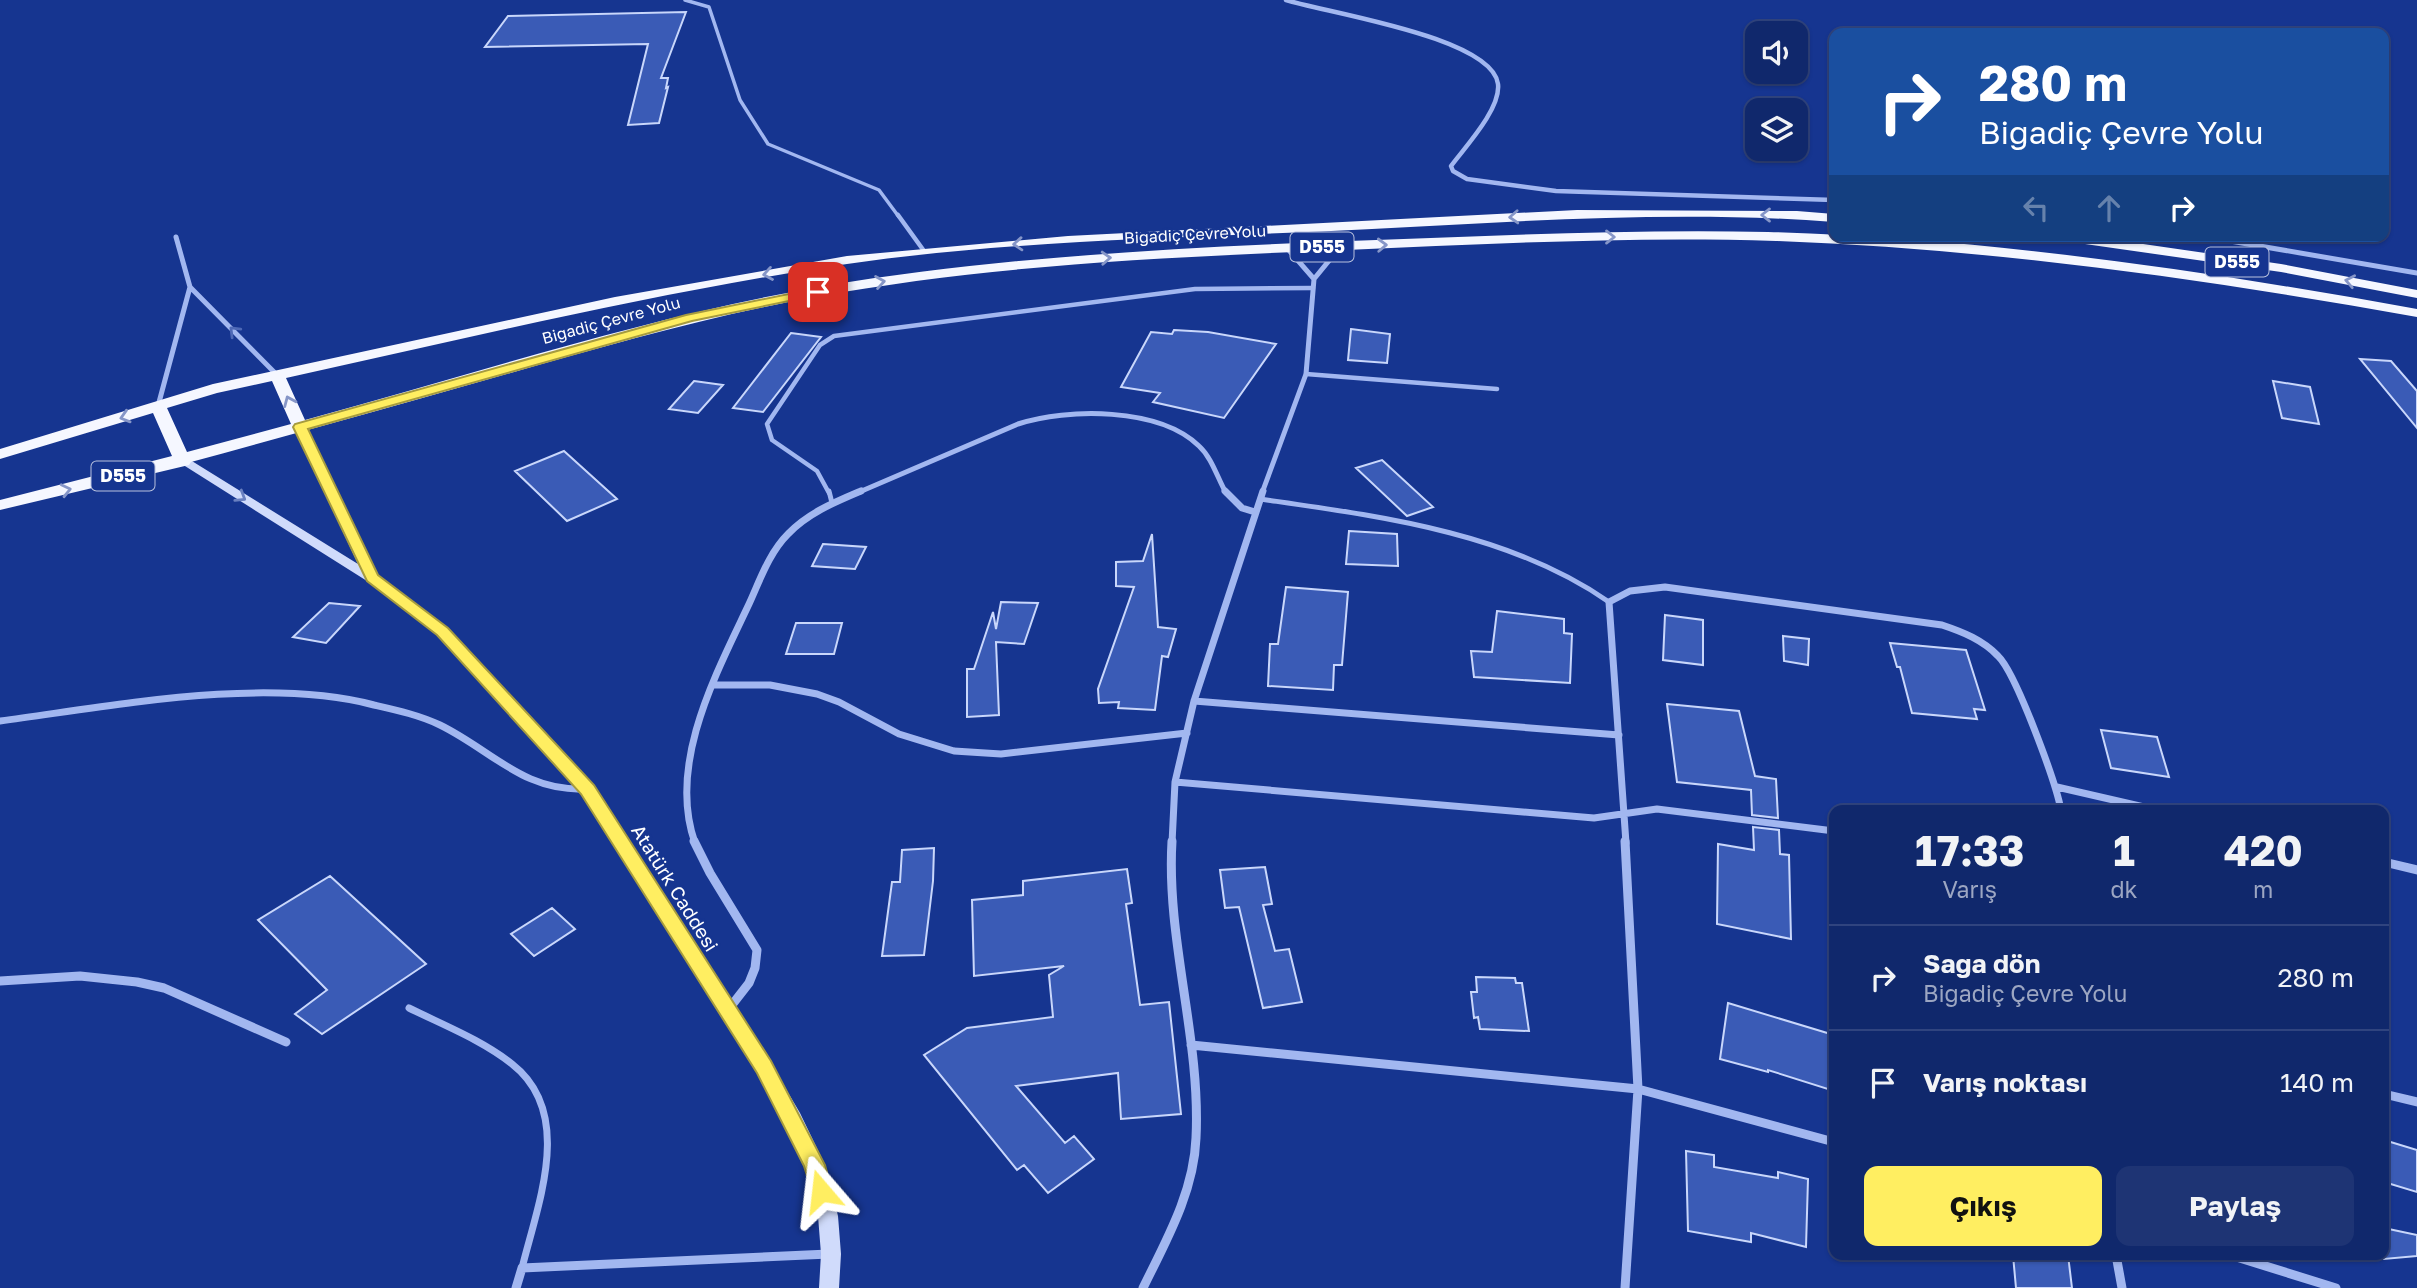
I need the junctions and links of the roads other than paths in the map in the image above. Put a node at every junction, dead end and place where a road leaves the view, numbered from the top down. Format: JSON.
{"nodes":[{"id":1,"x":685,"y":0,"type":"edge"},
{"id":2,"x":1286,"y":0,"type":"edge"},
{"id":3,"x":1829,"y":200,"type":"edge"},
{"id":4,"x":1829,"y":218,"type":"edge"},
{"id":5,"x":176,"y":237,"type":"dead end"},
{"id":6,"x":1829,"y":238,"type":"edge"},
{"id":7,"x":1887,"y":242,"type":"edge"},
{"id":8,"x":2099,"y":242,"type":"edge"},
{"id":9,"x":2236,"y":242,"type":"edge"},
{"id":10,"x":1341,"y":246,"type":"junction"},
{"id":11,"x":1287,"y":248,"type":"junction"},
{"id":12,"x":924,"y":251,"type":"junction"},
{"id":13,"x":2417,"y":273,"type":"edge"},
{"id":14,"x":1313,"y":283,"type":"junction"},
{"id":15,"x":190,"y":287,"type":"junction"},
{"id":16,"x":2417,"y":294,"type":"edge"},
{"id":17,"x":2417,"y":313,"type":"edge"},
{"id":18,"x":1306,"y":374,"type":"junction"},
{"id":19,"x":277,"y":375,"type":"junction"},
{"id":20,"x":1497,"y":388,"type":"dead end"},
{"id":21,"x":158,"y":406,"type":"junction"},
{"id":22,"x":300,"y":427,"type":"junction"},
{"id":23,"x":0,"y":454,"type":"edge"},
{"id":24,"x":183,"y":461,"type":"junction"},
{"id":25,"x":1259,"y":499,"type":"junction"},
{"id":26,"x":832,"y":503,"type":"junction"},
{"id":27,"x":0,"y":505,"type":"edge"},
{"id":28,"x":1255,"y":513,"type":"junction"},
{"id":29,"x":372,"y":578,"type":"junction"},
{"id":30,"x":1609,"y":602,"type":"junction"},
{"id":31,"x":714,"y":685,"type":"junction"},
{"id":32,"x":1194,"y":701,"type":"junction"},
{"id":33,"x":0,"y":721,"type":"edge"},
{"id":34,"x":1186,"y":733,"type":"junction"},
{"id":35,"x":1619,"y":735,"type":"junction"},
{"id":36,"x":1175,"y":782,"type":"junction"},
{"id":37,"x":2057,"y":787,"type":"junction"},
{"id":38,"x":587,"y":789,"type":"junction"},
{"id":39,"x":2060,"y":805,"type":"edge"},
{"id":40,"x":2135,"y":805,"type":"edge"},
{"id":41,"x":1624,"y":812,"type":"junction"},
{"id":42,"x":1829,"y":830,"type":"edge"},
{"id":43,"x":2389,"y":863,"type":"edge"},
{"id":44,"x":2417,"y":870,"type":"edge"},
{"id":45,"x":0,"y":981,"type":"edge"},
{"id":46,"x":409,"y":1008,"type":"dead end"},
{"id":47,"x":728,"y":1010,"type":"junction"},
{"id":48,"x":286,"y":1042,"type":"dead end"},
{"id":49,"x":1191,"y":1045,"type":"junction"},
{"id":50,"x":1638,"y":1089,"type":"junction"},
{"id":51,"x":2389,"y":1095,"type":"edge"},
{"id":52,"x":2417,"y":1102,"type":"edge"},
{"id":53,"x":1829,"y":1141,"type":"edge"},
{"id":54,"x":831,"y":1254,"type":"junction"},
{"id":55,"x":2117,"y":1260,"type":"edge"},
{"id":56,"x":2246,"y":1260,"type":"edge"},
{"id":57,"x":522,"y":1268,"type":"junction"},
{"id":58,"x":516,"y":1288,"type":"edge"},
{"id":59,"x":830,"y":1288,"type":"edge"},
{"id":60,"x":1143,"y":1288,"type":"edge"},
{"id":61,"x":1625,"y":1288,"type":"edge"},
{"id":62,"x":2122,"y":1288,"type":"edge"},
{"id":63,"x":2336,"y":1288,"type":"edge"}],
"edges":[{"from":1,"to":12,"type":"lane"},
{"from":2,"to":3,"type":"street"},
{"from":4,"to":12,"type":"highway","name":"Bigadiç Çevre Yolu","number":"D555","one_way":true},
{"from":5,"to":15,"type":"street"},
{"from":10,"to":6,"type":"highway","name":"Bigadiç Çevre Yolu","number":"D555","one_way":true},
{"from":7,"to":17,"type":"highway","name":"Bigadiç Çevre Yolu","number":"D555","one_way":true},
{"from":16,"to":8,"type":"highway","number":"D555","one_way":true},
{"from":9,"to":13,"type":"street"},
{"from":10,"to":11,"type":"highway","name":"Bigadiç Çevre Yolu","number":"D555"},
{"from":10,"to":14,"type":"street"},
{"from":11,"to":14,"type":"street"},
{"from":22,"to":11,"type":"highway","name":"Bigadiç Çevre Yolu","number":"D555","one_way":true},
{"from":12,"to":19,"type":"highway","name":"Bigadiç Çevre Yolu","number":"D555","one_way":true},
{"from":14,"to":18,"type":"street"},
{"from":14,"to":26,"type":"lane"},
{"from":19,"to":15,"type":"street","one_way":true},
{"from":15,"to":21,"type":"street"},
{"from":18,"to":20,"type":"lane"},
{"from":18,"to":25,"type":"street"},
{"from":19,"to":21,"type":"highway","name":"Bigadiç Çevre Yolu","number":"D555"},
{"from":22,"to":19,"type":"highway","one_way":true},
{"from":21,"to":23,"type":"highway","name":"Bigadiç Çevre Yolu","number":"D555","one_way":true},
{"from":21,"to":24,"type":"highway"},
{"from":22,"to":24,"type":"highway","name":"Bigadiç Çevre Yolu","number":"D555"},
{"from":22,"to":29,"type":"main road","name":"Atatürk Caddesi"},
{"from":27,"to":24,"type":"highway","name":"Bigadiç Çevre Yolu","number":"D555","one_way":true},
{"from":24,"to":29,"type":"main road","name":"Atatürk Caddesi","one_way":true},
{"from":25,"to":28,"type":"street"},
{"from":25,"to":30,"type":"lane"},
{"from":26,"to":28,"type":"street"},
{"from":26,"to":31,"type":"street"},
{"from":28,"to":32,"type":"street"},
{"from":29,"to":38,"type":"main road","name":"Atatürk Caddesi"},
{"from":30,"to":35,"type":"street"},
{"from":30,"to":37,"type":"street"},
{"from":31,"to":34,"type":"street"},
{"from":31,"to":47,"type":"street"},
{"from":32,"to":34,"type":"street"},
{"from":32,"to":35,"type":"street"},
{"from":33,"to":38,"type":"street"},
{"from":34,"to":36,"type":"street"},
{"from":35,"to":41,"type":"street"},
{"from":36,"to":41,"type":"street"},
{"from":36,"to":49,"type":"street"},
{"from":37,"to":39,"type":"street"},
{"from":37,"to":40,"type":"street"},
{"from":38,"to":47,"type":"main road","name":"Atatürk Caddesi"},
{"from":41,"to":42,"type":"street"},
{"from":41,"to":50,"type":"street"},
{"from":43,"to":44,"type":"street"},
{"from":45,"to":48,"type":"street"},
{"from":46,"to":57,"type":"lane"},
{"from":47,"to":54,"type":"main road","name":"Atatürk Caddesi"},
{"from":49,"to":50,"type":"street"},
{"from":49,"to":60,"type":"street"},
{"from":50,"to":53,"type":"street"},
{"from":50,"to":61,"type":"street"},
{"from":51,"to":52,"type":"street"},
{"from":54,"to":57,"type":"street"},
{"from":54,"to":59,"type":"main road","name":"Atatürk Caddesi"},
{"from":55,"to":62,"type":"street"},
{"from":56,"to":63,"type":"street"},
{"from":57,"to":58,"type":"street"}]}
